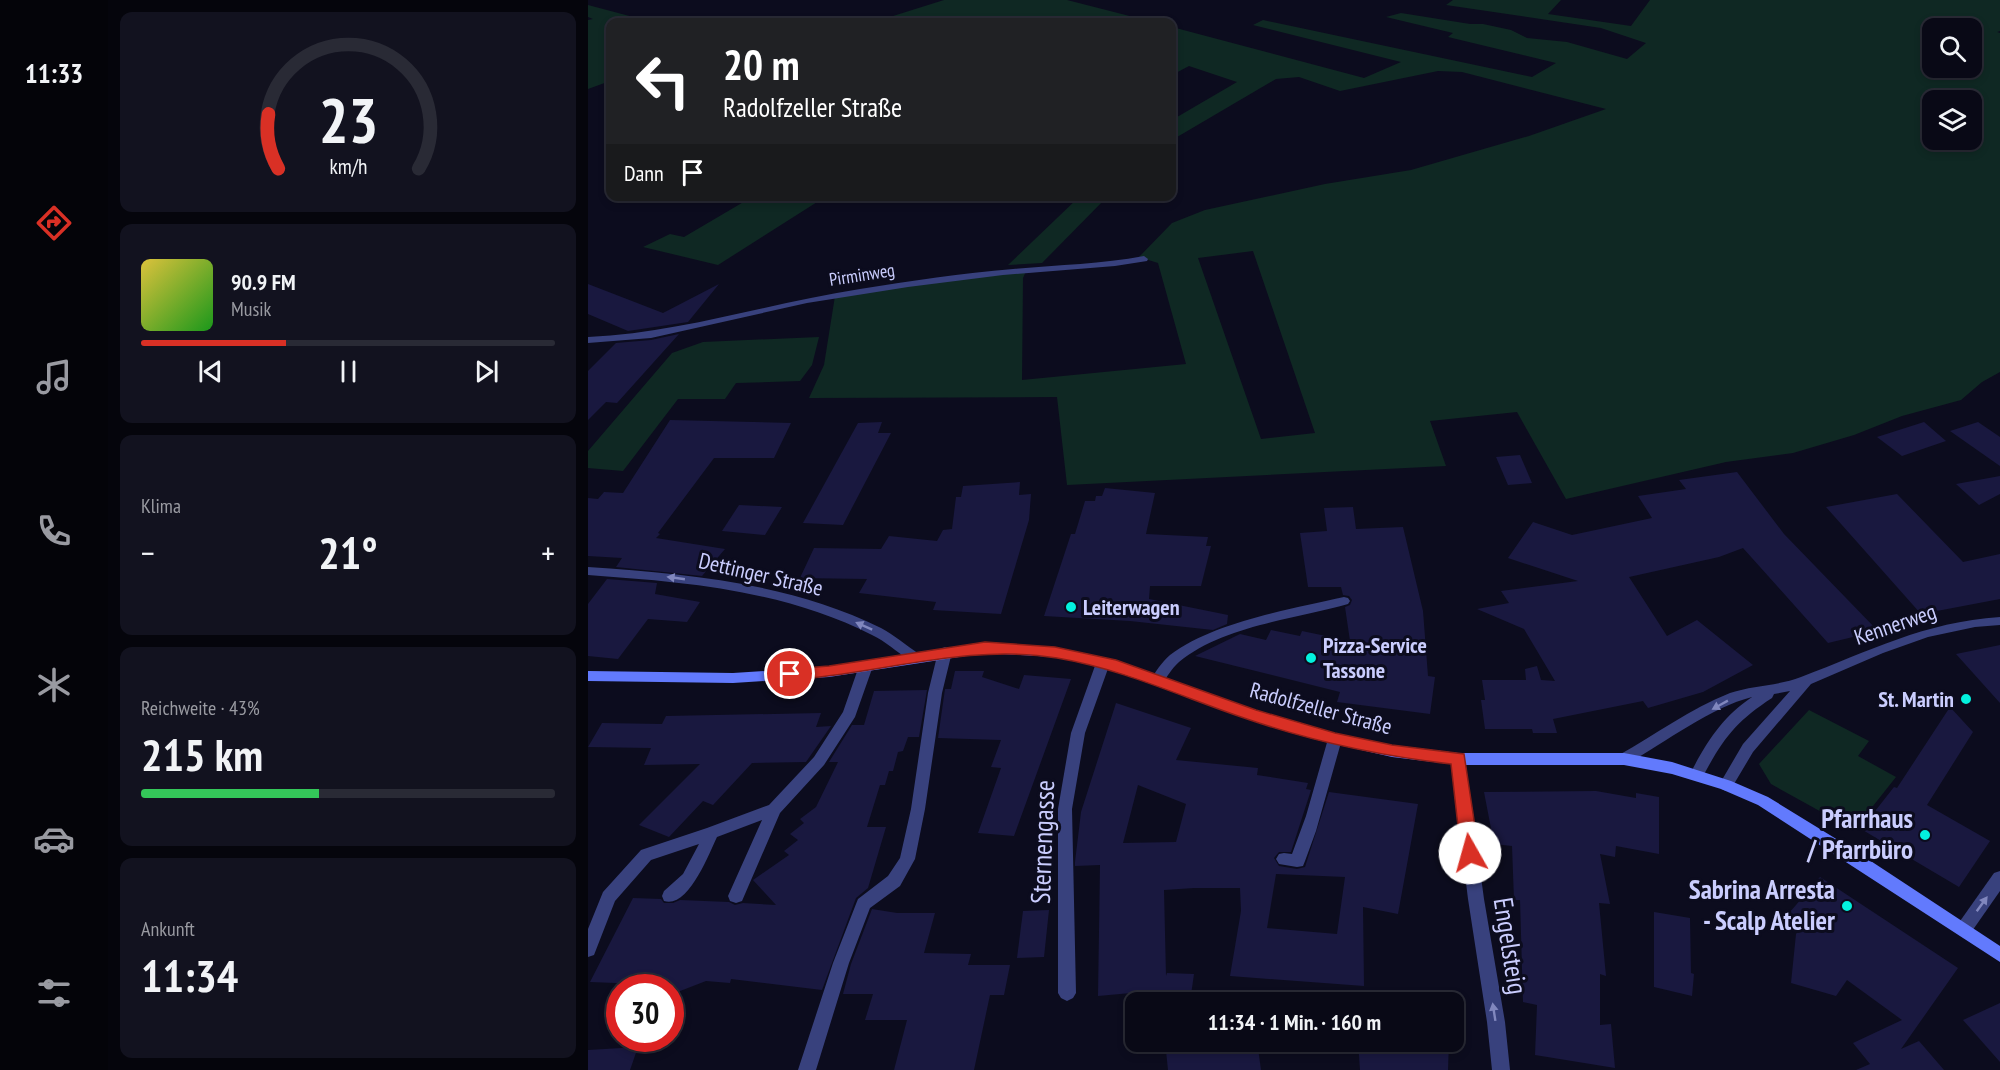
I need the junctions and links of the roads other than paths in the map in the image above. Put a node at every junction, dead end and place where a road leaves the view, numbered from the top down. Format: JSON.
{"nodes":[{"id":1,"x":1144,"y":259,"type":"dead end"},
{"id":2,"x":588,"y":340,"type":"edge"},
{"id":3,"x":588,"y":571,"type":"edge"},
{"id":4,"x":1344,"y":601,"type":"dead end"},
{"id":5,"x":2000,"y":621,"type":"edge"},
{"id":6,"x":945,"y":652,"type":"junction"},
{"id":7,"x":914,"y":657,"type":"junction"},
{"id":8,"x":1103,"y":663,"type":"junction"},
{"id":9,"x":866,"y":666,"type":"junction"},
{"id":10,"x":588,"y":676,"type":"edge"},
{"id":11,"x":1807,"y":680,"type":"junction"},
{"id":12,"x":1157,"y":681,"type":"junction"},
{"id":13,"x":1776,"y":688,"type":"junction"},
{"id":14,"x":1335,"y":739,"type":"junction"},
{"id":15,"x":1458,"y":759,"type":"junction"},
{"id":16,"x":1624,"y":759,"type":"junction"},
{"id":17,"x":1697,"y":774,"type":"junction"},
{"id":18,"x":1726,"y":785,"type":"junction"},
{"id":19,"x":774,"y":809,"type":"junction"},
{"id":20,"x":712,"y":833,"type":"junction"},
{"id":21,"x":1284,"y":859,"type":"dead end"},
{"id":22,"x":2000,"y":878,"type":"edge"},
{"id":23,"x":670,"y":896,"type":"dead end"},
{"id":24,"x":736,"y":896,"type":"dead end"},
{"id":25,"x":1964,"y":929,"type":"junction"},
{"id":26,"x":588,"y":950,"type":"edge"},
{"id":27,"x":2000,"y":955,"type":"edge"},
{"id":28,"x":1067,"y":993,"type":"dead end"},
{"id":29,"x":807,"y":1070,"type":"edge"},
{"id":30,"x":1502,"y":1070,"type":"edge"}],
"edges":[{"from":1,"to":2,"type":"street","name":"Pirminweg"},
{"from":7,"to":3,"type":"street","name":"Dettinger Straße","one_way":true},
{"from":4,"to":12,"type":"street"},
{"from":5,"to":11,"type":"street","name":"Kennerweg"},
{"from":6,"to":7,"type":"main road","name":"Radolfzeller Straße"},
{"from":6,"to":8,"type":"main road","name":"Radolfzeller Straße"},
{"from":6,"to":29,"type":"street"},
{"from":7,"to":9,"type":"main road","name":"Radolfzeller Straße"},
{"from":8,"to":12,"type":"main road","name":"Radolfzeller Straße"},
{"from":8,"to":28,"type":"street","name":"Sternengasse"},
{"from":9,"to":10,"type":"main road","name":"Radolfzeller Straße"},
{"from":9,"to":19,"type":"street"},
{"from":11,"to":13,"type":"street","name":"Kennerweg"},
{"from":11,"to":18,"type":"street","name":"Kennerweg"},
{"from":12,"to":14,"type":"main road","name":"Radolfzeller Straße"},
{"from":13,"to":16,"type":"street","name":"Kennerweg","one_way":true},
{"from":13,"to":17,"type":"street","name":"Kennerweg"},
{"from":14,"to":15,"type":"main road","name":"Radolfzeller Straße"},
{"from":14,"to":21,"type":"street"},
{"from":15,"to":16,"type":"main road","name":"Radolfzeller Straße"},
{"from":30,"to":15,"type":"street","name":"Engelsteig","one_way":true},
{"from":16,"to":17,"type":"main road","name":"Radolfzeller Straße"},
{"from":17,"to":18,"type":"main road","name":"Radolfzeller Straße"},
{"from":18,"to":25,"type":"main road","name":"Radolfzeller Straße"},
{"from":19,"to":20,"type":"street"},
{"from":19,"to":24,"type":"street"},
{"from":20,"to":23,"type":"street"},
{"from":20,"to":26,"type":"street"},
{"from":25,"to":22,"type":"street","one_way":true},
{"from":25,"to":27,"type":"main road","name":"Radolfzeller Straße"}]}
